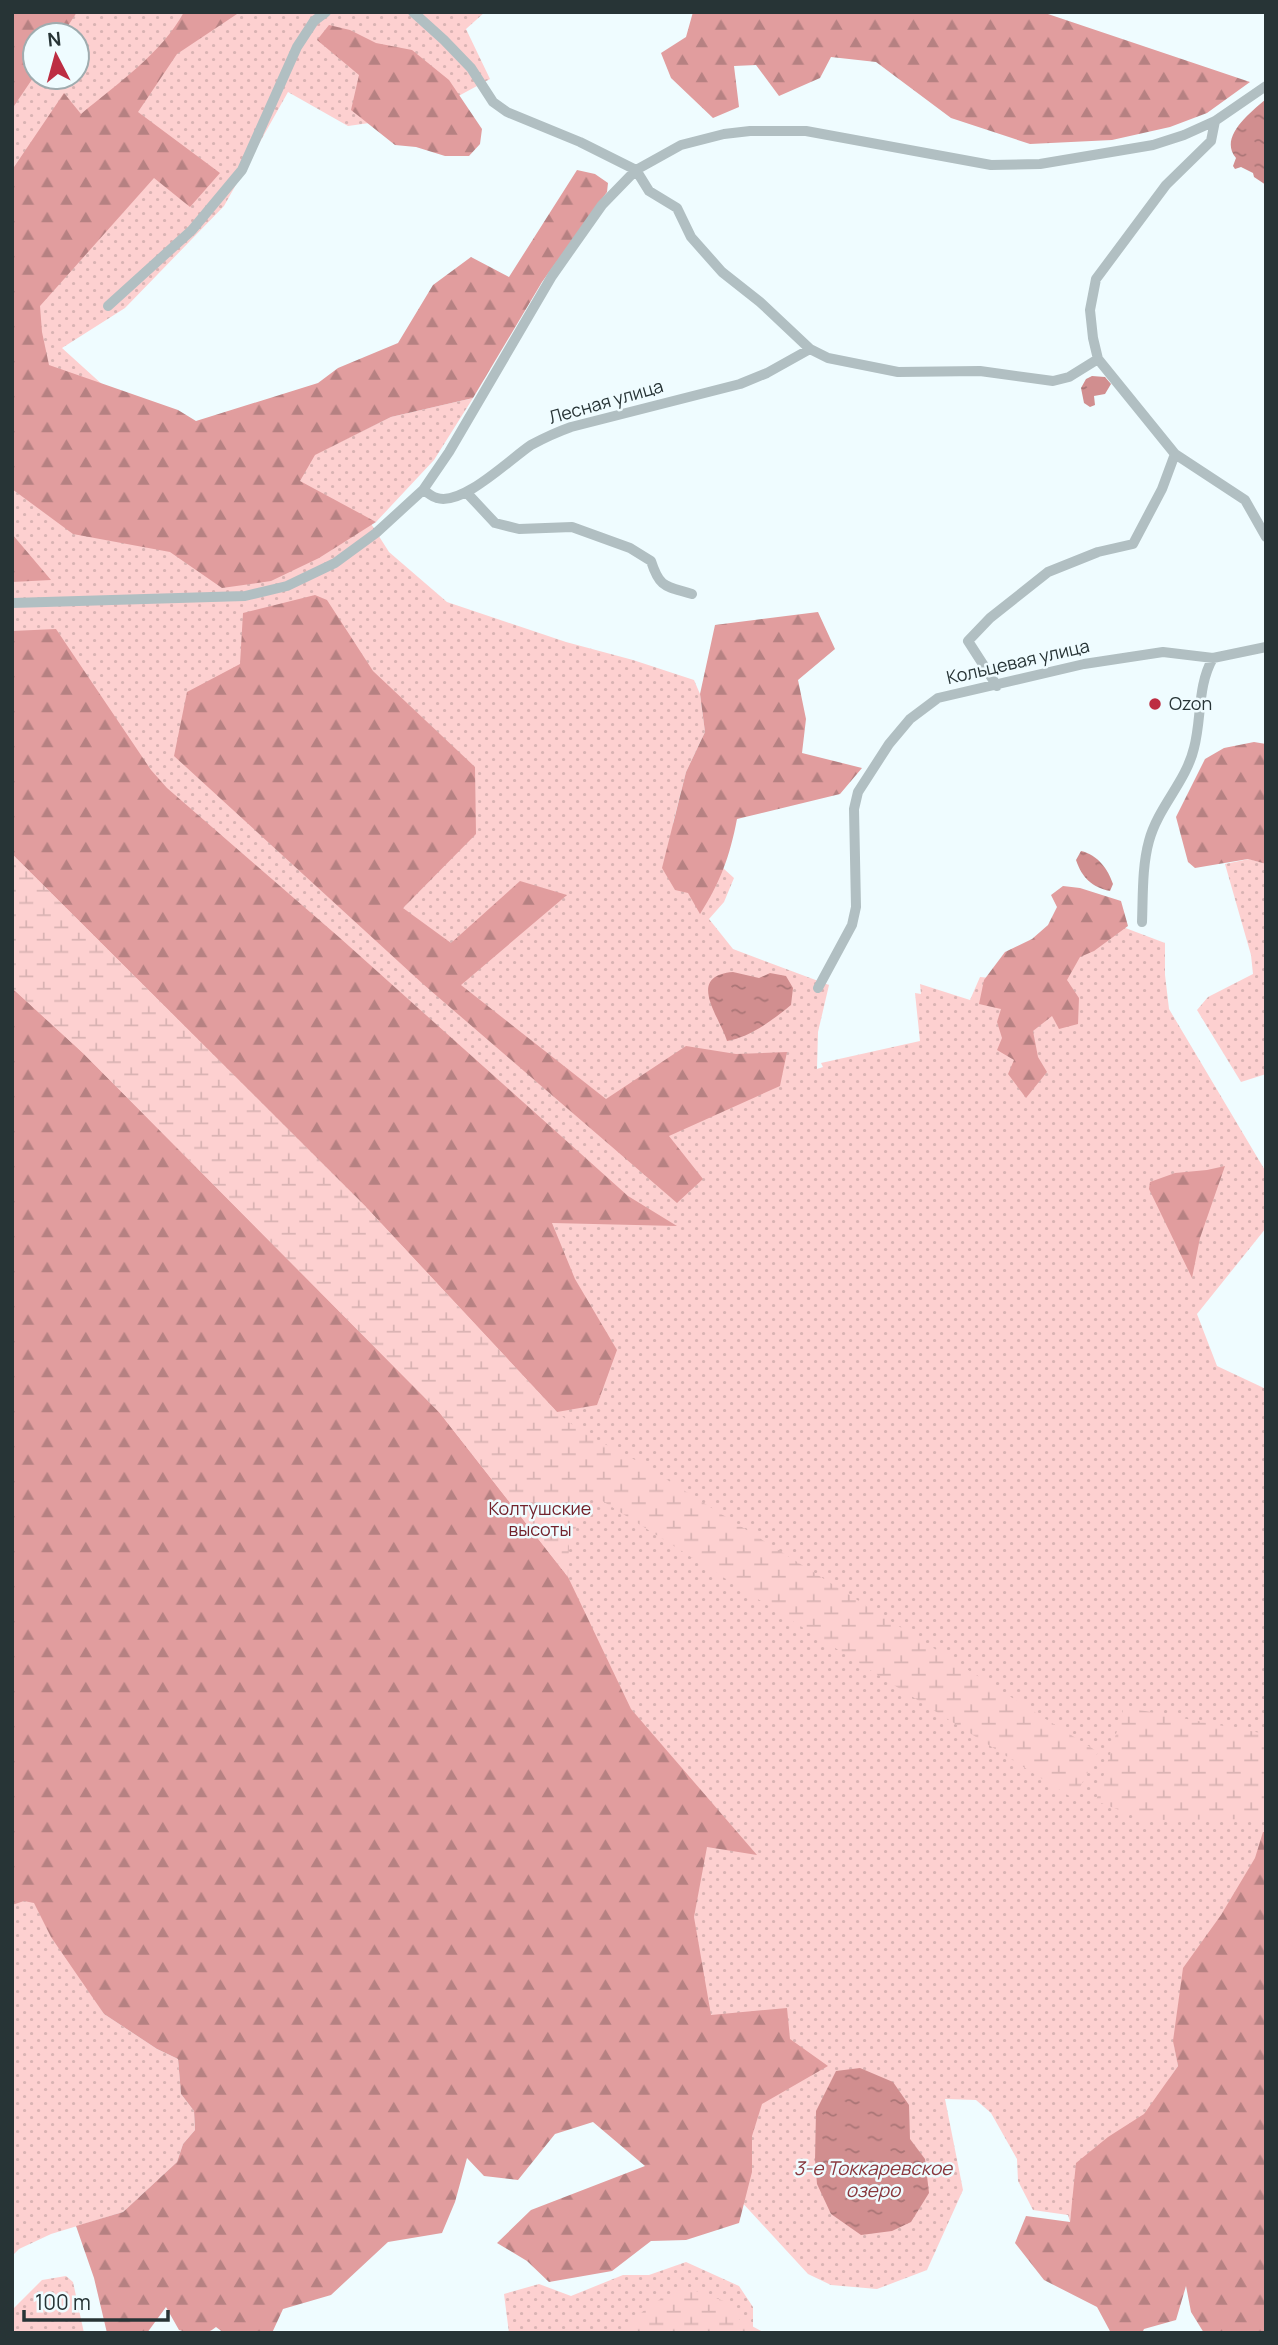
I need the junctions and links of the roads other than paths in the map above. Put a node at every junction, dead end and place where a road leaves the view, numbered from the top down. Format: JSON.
{"nodes":[{"id":1,"x":326,"y":12,"type":"edge"},
{"id":2,"x":413,"y":12,"type":"edge"},
{"id":3,"x":1266,"y":86,"type":"edge"},
{"id":4,"x":1215,"y":121,"type":"junction"},
{"id":5,"x":636,"y":170,"type":"junction"},
{"id":6,"x":107,"y":306,"type":"dead end"},
{"id":7,"x":810,"y":349,"type":"junction"},
{"id":8,"x":1098,"y":359,"type":"junction"},
{"id":9,"x":1175,"y":454,"type":"junction"},
{"id":10,"x":423,"y":490,"type":"junction"},
{"id":11,"x":466,"y":492,"type":"junction"},
{"id":12,"x":1266,"y":537,"type":"edge"},
{"id":13,"x":692,"y":594,"type":"dead end"},
{"id":14,"x":12,"y":603,"type":"edge"},
{"id":15,"x":1266,"y":647,"type":"edge"},
{"id":16,"x":1213,"y":658,"type":"junction"},
{"id":17,"x":997,"y":686,"type":"junction"},
{"id":18,"x":1142,"y":922,"type":"dead end"},
{"id":19,"x":818,"y":988,"type":"dead end"}],
"edges":[{"from":1,"to":6,"type":"street"},
{"from":2,"to":5,"type":"street"},
{"from":3,"to":4,"type":"street"},
{"from":4,"to":5,"type":"street"},
{"from":4,"to":8,"type":"street"},
{"from":5,"to":7,"type":"street"},
{"from":5,"to":10,"type":"street"},
{"from":7,"to":8,"type":"street"},
{"from":7,"to":11,"type":"street","name":"Лесная улица"},
{"from":8,"to":9,"type":"street"},
{"from":9,"to":12,"type":"street"},
{"from":9,"to":17,"type":"street"},
{"from":10,"to":11,"type":"street","name":"Лесная улица"},
{"from":10,"to":14,"type":"street"},
{"from":11,"to":13,"type":"street"},
{"from":15,"to":16,"type":"street","name":"Кольцевая улица"},
{"from":16,"to":17,"type":"street","name":"Кольцевая улица"},
{"from":16,"to":18,"type":"street"},
{"from":17,"to":19,"type":"street","name":"Кольцевая улица"}]}
